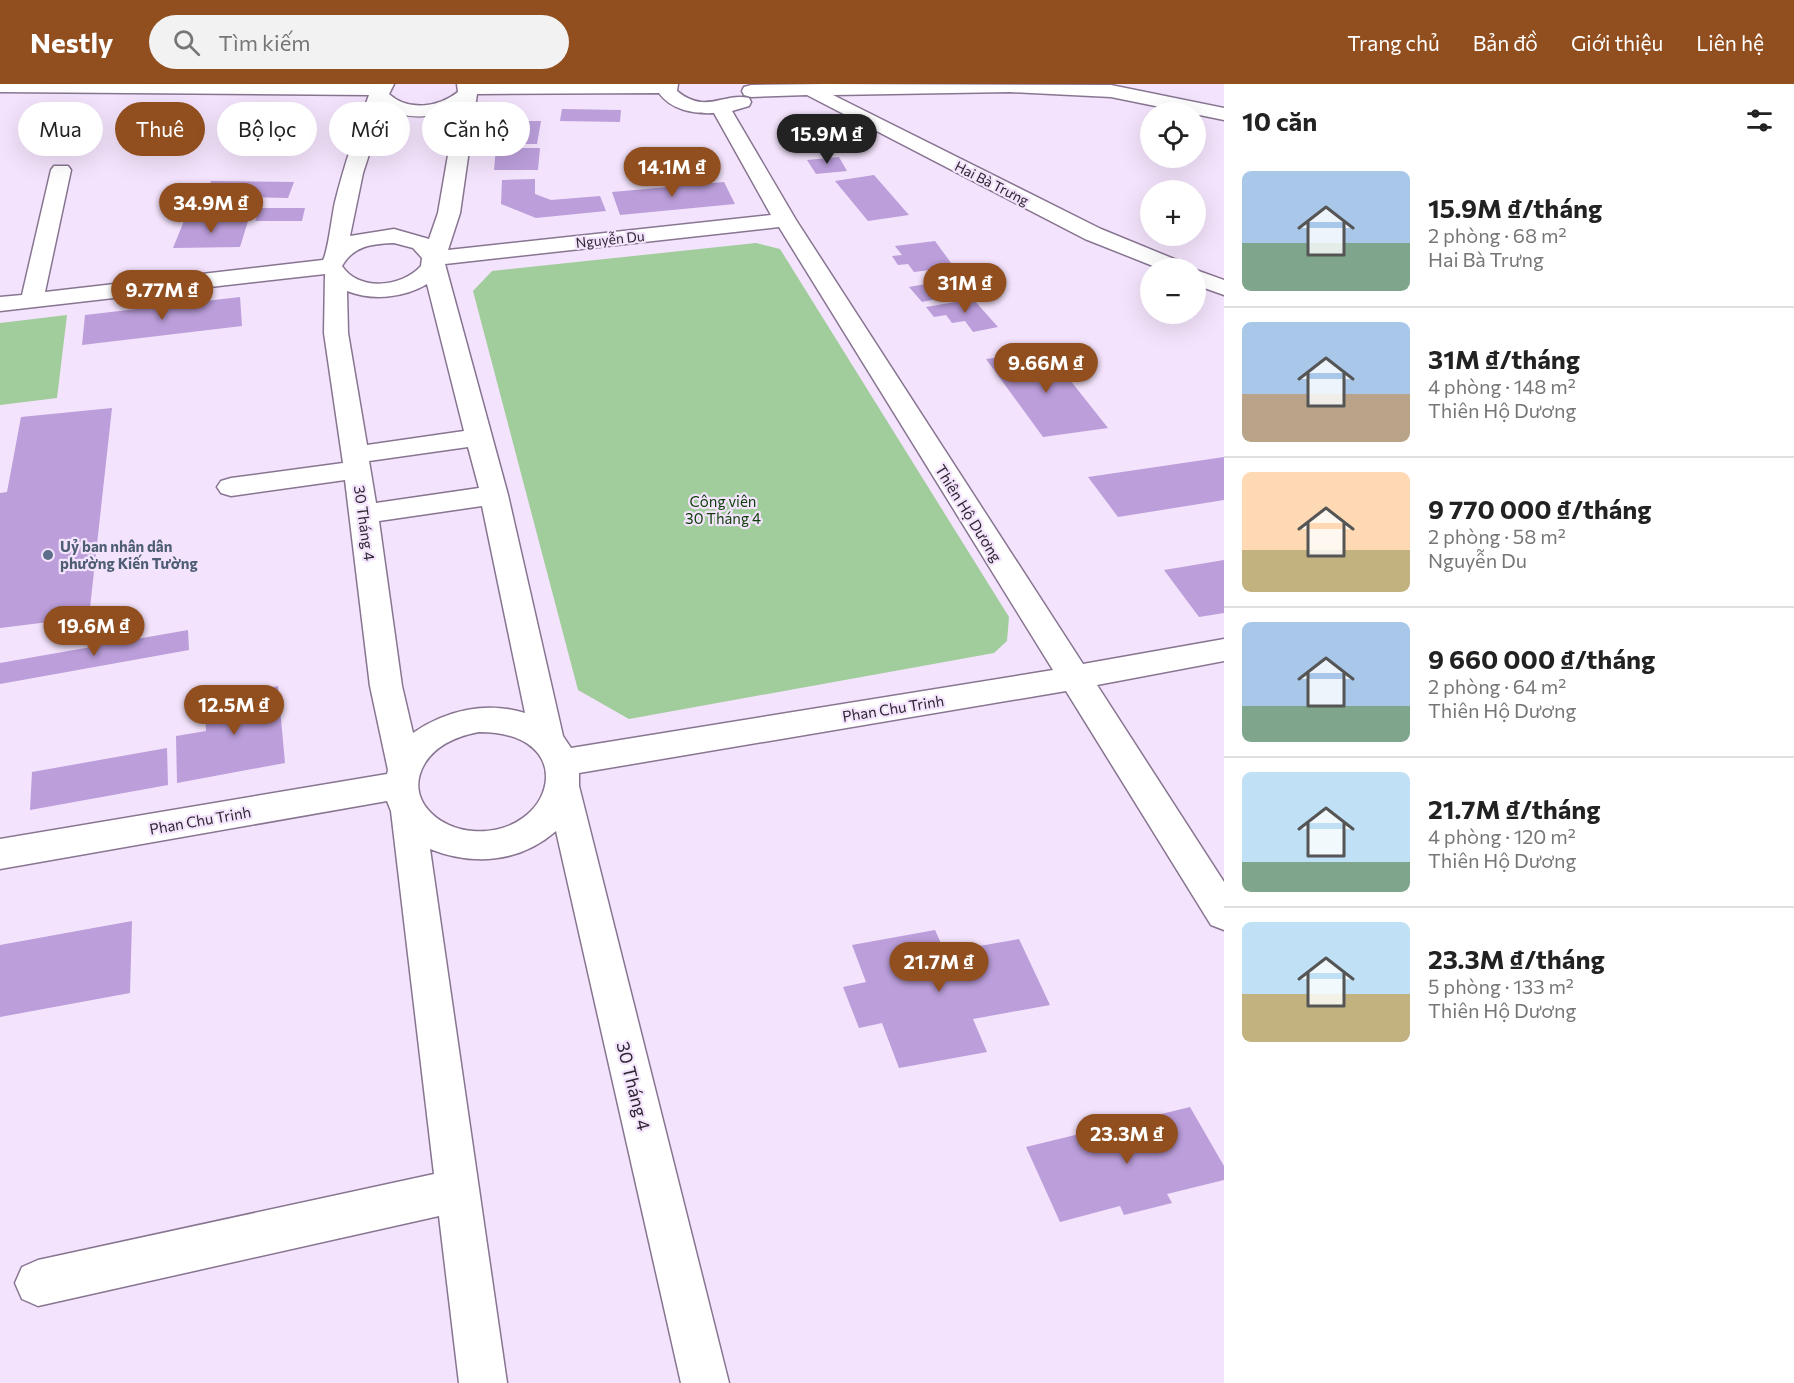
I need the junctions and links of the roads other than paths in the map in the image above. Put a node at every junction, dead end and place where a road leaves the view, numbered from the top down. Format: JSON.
{"nodes":[{"id":1,"x":0,"y":86,"type":"edge"},
{"id":2,"x":668,"y":86,"type":"edge"},
{"id":3,"x":468,"y":87,"type":"edge"},
{"id":4,"x":750,"y":87,"type":"edge"},
{"id":5,"x":381,"y":90,"type":"edge"},
{"id":6,"x":811,"y":91,"type":"junction"},
{"id":7,"x":720,"y":107,"type":"junction"},
{"id":8,"x":1224,"y":114,"type":"edge"},
{"id":9,"x":61,"y":170,"type":"dead end"},
{"id":10,"x":785,"y":220,"type":"junction"},
{"id":11,"x":1152,"y":258,"type":"edge"},
{"id":12,"x":434,"y":261,"type":"junction"},
{"id":13,"x":334,"y":266,"type":"junction"},
{"id":14,"x":1206,"y":281,"type":"edge"},
{"id":15,"x":1224,"y":288,"type":"edge"},
{"id":16,"x":32,"y":300,"type":"junction"},
{"id":17,"x":0,"y":304,"type":"edge"},
{"id":18,"x":480,"y":437,"type":"junction"},
{"id":19,"x":356,"y":463,"type":"junction"},
{"id":20,"x":231,"y":487,"type":"dead end"},
{"id":21,"x":494,"y":495,"type":"junction"},
{"id":22,"x":364,"y":514,"type":"junction"},
{"id":23,"x":1224,"y":650,"type":"edge"},
{"id":24,"x":1073,"y":678,"type":"junction"},
{"id":25,"x":557,"y":764,"type":"junction"},
{"id":26,"x":404,"y":788,"type":"junction"},
{"id":27,"x":0,"y":854,"type":"edge"},
{"id":28,"x":1224,"y":914,"type":"edge"},
{"id":29,"x":457,"y":1190,"type":"junction"},
{"id":30,"x":38,"y":1283,"type":"dead end"},
{"id":31,"x":483,"y":1383,"type":"edge"},
{"id":32,"x":705,"y":1383,"type":"edge"}],
"edges":[{"from":1,"to":5,"type":"street"},
{"from":2,"to":3,"type":"street"},
{"from":2,"to":7,"type":"street"},
{"from":3,"to":5,"type":"street"},
{"from":3,"to":12,"type":"street"},
{"from":4,"to":6,"type":"street"},
{"from":4,"to":7,"type":"street"},
{"from":5,"to":13,"type":"street","name":"30 Tháng 4"},
{"from":6,"to":8,"type":"street"},
{"from":6,"to":11,"type":"street","name":"Hai Bà Trưng"},
{"from":7,"to":10,"type":"street","name":"Thiên Hộ Dương"},
{"from":9,"to":16,"type":"street"},
{"from":10,"to":12,"type":"street","name":"Nguyễn Du"},
{"from":10,"to":24,"type":"street","name":"Thiên Hộ Dương"},
{"from":12,"to":13,"type":"street"},
{"from":12,"to":13,"type":"street"},
{"from":12,"to":18,"type":"street","name":"30 Tháng 4"},
{"from":13,"to":16,"type":"street"},
{"from":13,"to":19,"type":"street","name":"30 Tháng 4"},
{"from":14,"to":15,"type":"street"},
{"from":16,"to":17,"type":"street"},
{"from":18,"to":19,"type":"street"},
{"from":18,"to":21,"type":"street","name":"30 Tháng 4"},
{"from":19,"to":20,"type":"street"},
{"from":19,"to":22,"type":"street","name":"30 Tháng 4"},
{"from":21,"to":22,"type":"street"},
{"from":21,"to":25,"type":"street","name":"30 Tháng 4"},
{"from":22,"to":26,"type":"street","name":"30 Tháng 4"},
{"from":23,"to":24,"type":"street","name":"Phan Chu Trinh"},
{"from":24,"to":25,"type":"street","name":"Phan Chu Trinh"},
{"from":24,"to":28,"type":"street","name":"Thiên Hộ Dương"},
{"from":25,"to":26,"type":"street"},
{"from":25,"to":26,"type":"street"},
{"from":25,"to":32,"type":"street","name":"30 Tháng 4"},
{"from":26,"to":27,"type":"street","name":"Phan Chu Trinh"},
{"from":26,"to":29,"type":"street","name":"30 Tháng 4"},
{"from":29,"to":30,"type":"street"},
{"from":29,"to":31,"type":"street","name":"30 Tháng 4"}]}
